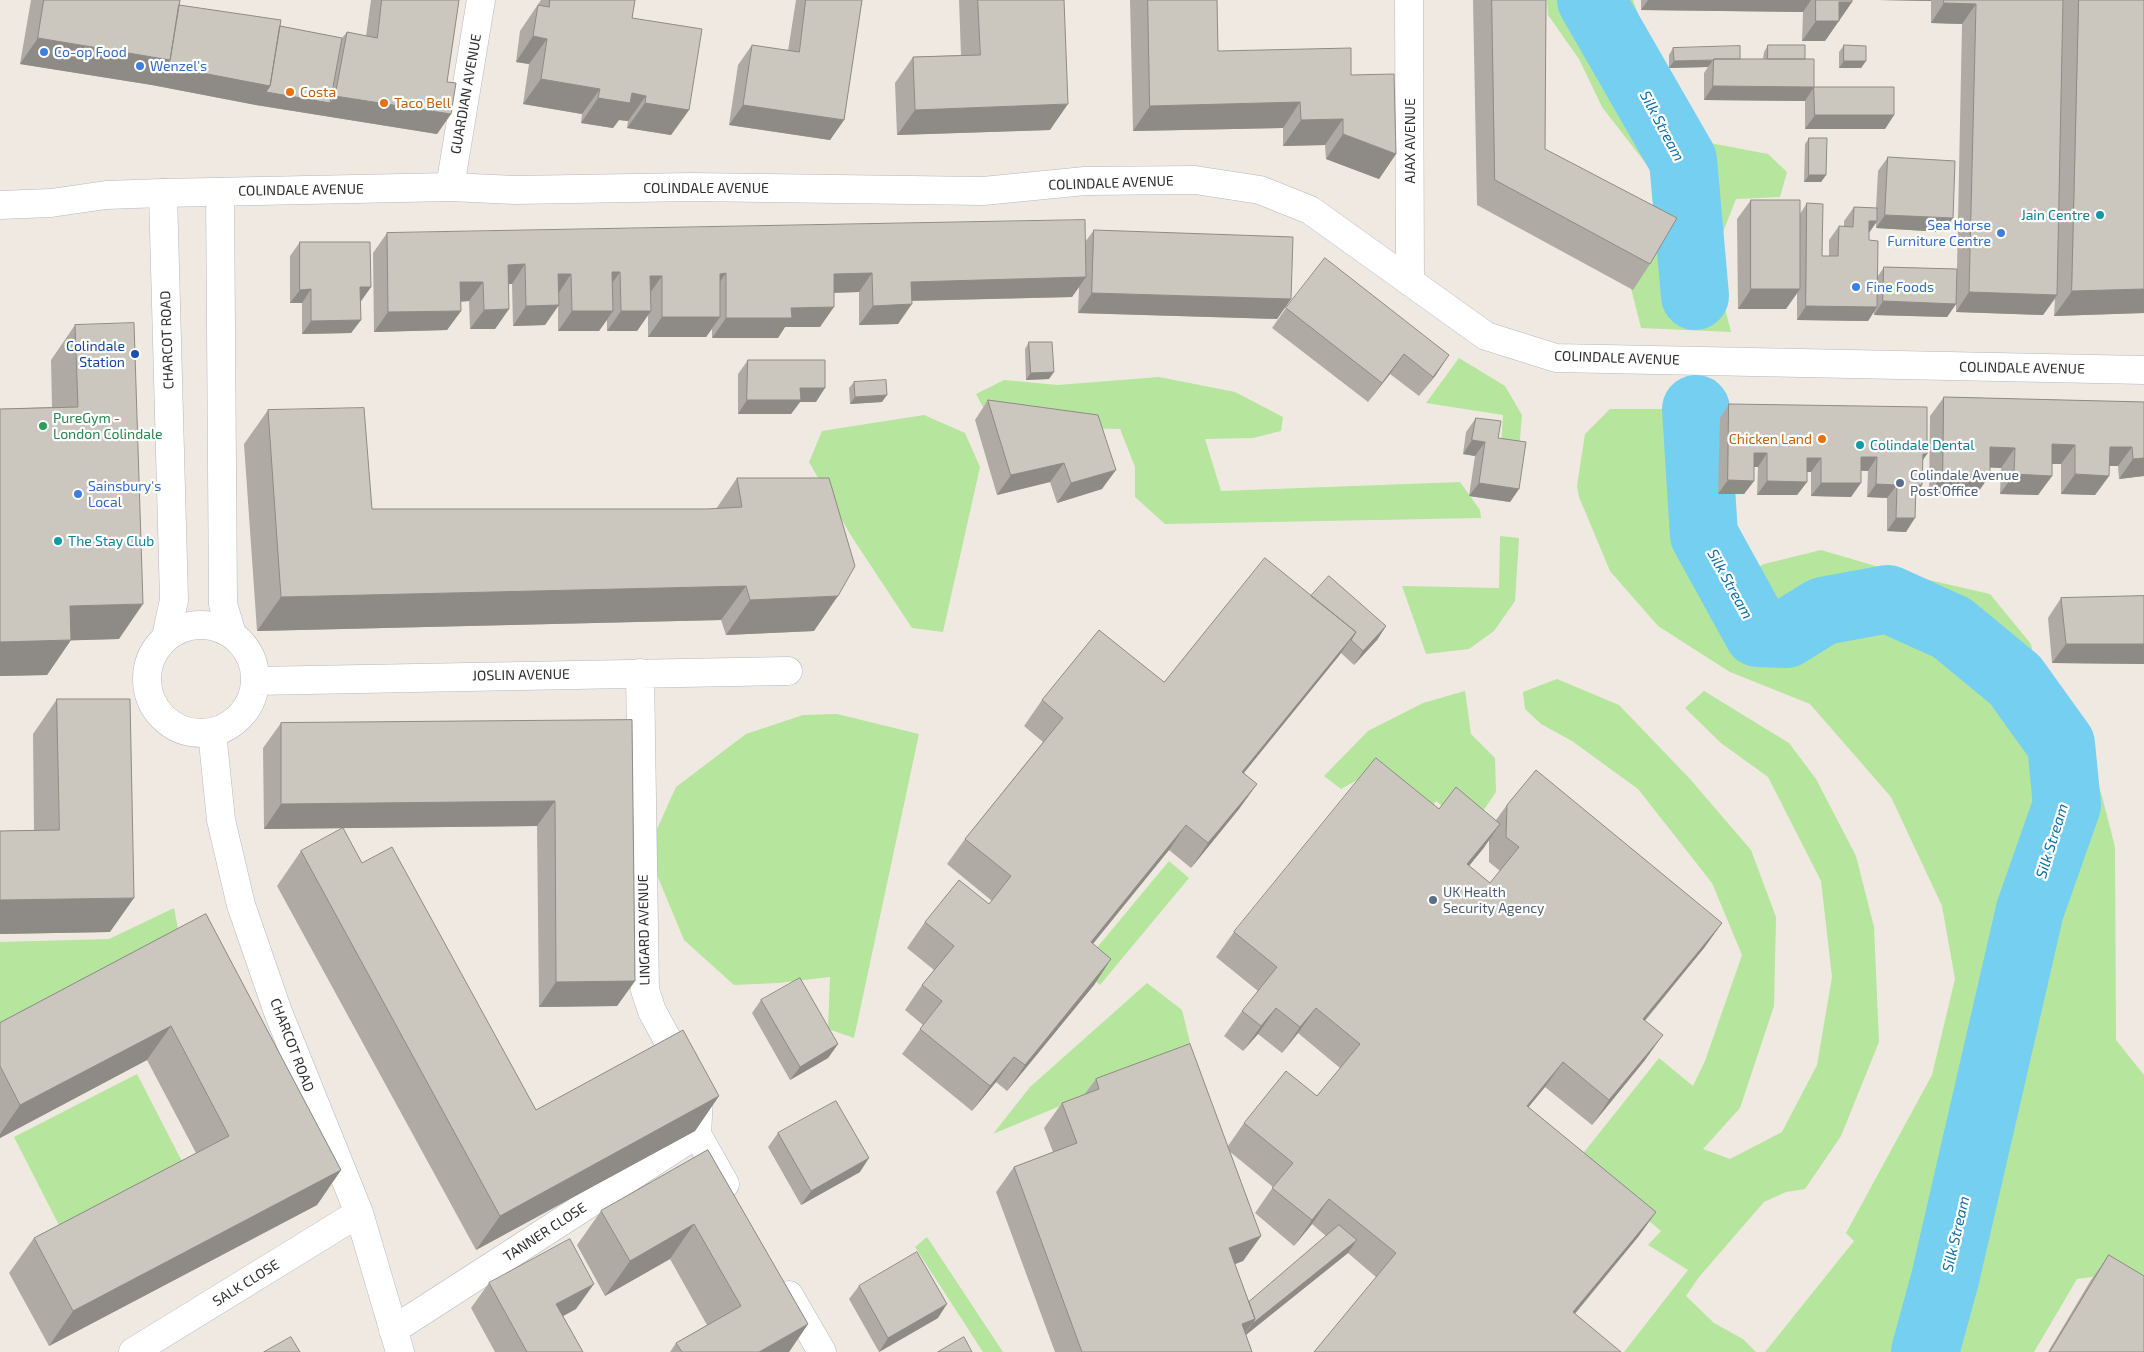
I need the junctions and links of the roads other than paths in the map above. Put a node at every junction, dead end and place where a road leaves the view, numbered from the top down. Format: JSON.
{"nodes":[{"id":1,"x":481,"y":0,"type":"edge"},
{"id":2,"x":1409,"y":0,"type":"edge"},
{"id":3,"x":450,"y":187,"type":"junction"},
{"id":4,"x":220,"y":192,"type":"junction"},
{"id":5,"x":163,"y":193,"type":"junction"},
{"id":6,"x":0,"y":205,"type":"edge"},
{"id":7,"x":1410,"y":282,"type":"junction"},
{"id":8,"x":2144,"y":370,"type":"edge"},
{"id":9,"x":232,"y":634,"type":"junction"},
{"id":10,"x":166,"y":637,"type":"junction"},
{"id":11,"x":788,"y":671,"type":"dead end"},
{"id":12,"x":640,"y":672,"type":"junction"},
{"id":13,"x":255,"y":681,"type":"junction"},
{"id":14,"x":212,"y":732,"type":"junction"},
{"id":15,"x":697,"y":1134,"type":"junction"},
{"id":16,"x":740,"y":1210,"type":"edge"},
{"id":17,"x":359,"y":1213,"type":"junction"},
{"id":18,"x":778,"y":1277,"type":"edge"},
{"id":19,"x":396,"y":1341,"type":"edge"},
{"id":20,"x":133,"y":1352,"type":"edge"},
{"id":21,"x":822,"y":1352,"type":"edge"}],
"edges":[{"from":1,"to":3,"type":"street","name":"GUARDIAN AVENUE"},
{"from":2,"to":7,"type":"street","name":"AJAX AVENUE"},
{"from":3,"to":4,"type":"street","name":"COLINDALE AVENUE"},
{"from":3,"to":7,"type":"street","name":"COLINDALE AVENUE"},
{"from":4,"to":5,"type":"street","name":"COLINDALE AVENUE"},
{"from":4,"to":9,"type":"street"},
{"from":5,"to":6,"type":"street","name":"COLINDALE AVENUE"},
{"from":5,"to":10,"type":"street","name":"CHARCOT ROAD"},
{"from":7,"to":8,"type":"street","name":"COLINDALE AVENUE"},
{"from":9,"to":10,"type":"street"},
{"from":9,"to":13,"type":"street"},
{"from":10,"to":14,"type":"street","name":"CHARCOT ROAD"},
{"from":11,"to":12,"type":"street","name":"JOSLIN AVENUE"},
{"from":12,"to":13,"type":"street","name":"JOSLIN AVENUE"},
{"from":12,"to":15,"type":"street","name":"LINGARD AVENUE"},
{"from":13,"to":14,"type":"street","name":"CHARCOT ROAD"},
{"from":14,"to":17,"type":"street","name":"CHARCOT ROAD"},
{"from":15,"to":16,"type":"street"},
{"from":15,"to":19,"type":"street","name":"TANNER CLOSE"},
{"from":17,"to":19,"type":"street","name":"CHARCOT ROAD"},
{"from":17,"to":20,"type":"street","name":"SALK CLOSE"},
{"from":18,"to":21,"type":"street"}]}
